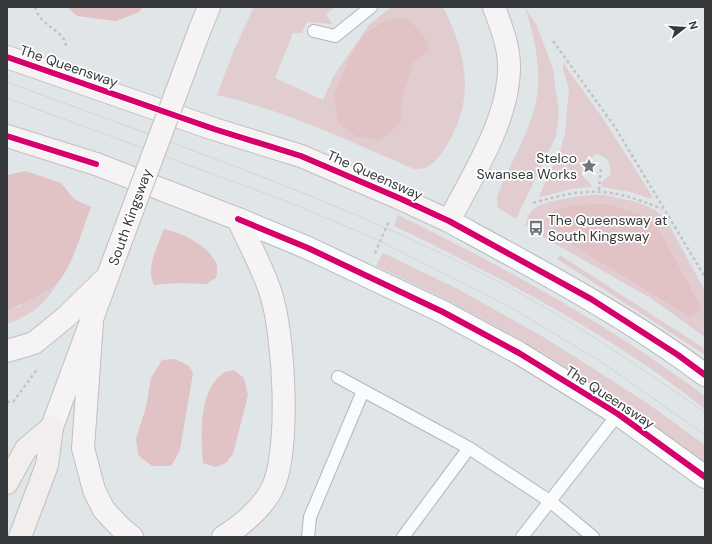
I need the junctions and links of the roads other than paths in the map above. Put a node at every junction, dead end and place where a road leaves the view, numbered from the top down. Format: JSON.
{"nodes":[{"id":1,"x":371,"y":7,"type":"edge"},
{"id":2,"x":494,"y":7,"type":"edge"},
{"id":3,"x":207,"y":14,"type":"edge"},
{"id":4,"x":314,"y":31,"type":"dead end"},
{"id":5,"x":7,"y":57,"type":"edge"},
{"id":6,"x":7,"y":136,"type":"edge"},
{"id":7,"x":238,"y":219,"type":"junction"},
{"id":8,"x":449,"y":222,"type":"junction"},
{"id":9,"x":109,"y":276,"type":"junction"},
{"id":10,"x":92,"y":322,"type":"junction"},
{"id":11,"x":7,"y":351,"type":"edge"},
{"id":12,"x":705,"y":375,"type":"edge"},
{"id":13,"x":338,"y":377,"type":"dead end"},
{"id":14,"x":363,"y":391,"type":"junction"},
{"id":15,"x":618,"y":414,"type":"junction"},
{"id":16,"x":52,"y":427,"type":"junction"},
{"id":17,"x":469,"y":448,"type":"junction"},
{"id":18,"x":705,"y":477,"type":"edge"},
{"id":19,"x":7,"y":483,"type":"edge"},
{"id":20,"x":551,"y":502,"type":"junction"},
{"id":21,"x":20,"y":537,"type":"edge"},
{"id":22,"x":132,"y":537,"type":"edge"},
{"id":23,"x":223,"y":537,"type":"edge"},
{"id":24,"x":308,"y":537,"type":"edge"},
{"id":25,"x":403,"y":537,"type":"edge"},
{"id":26,"x":522,"y":537,"type":"edge"},
{"id":27,"x":593,"y":537,"type":"edge"}],
"edges":[{"from":1,"to":4,"type":"lane"},
{"from":2,"to":8,"type":"main road"},
{"from":3,"to":9,"type":"main road","name":"South Kingsway","bridge":true},
{"from":5,"to":8,"type":"main road","name":"The Queensway"},
{"from":6,"to":7,"type":"main road","name":"The Queensway"},
{"from":7,"to":15,"type":"main road","name":"The Queensway"},
{"from":7,"to":23,"type":"main road"},
{"from":8,"to":12,"type":"main road","name":"The Queensway"},
{"from":9,"to":10,"type":"main road","name":"South Kingsway"},
{"from":9,"to":11,"type":"main road"},
{"from":10,"to":16,"type":"main road","name":"South Kingsway"},
{"from":10,"to":22,"type":"main road"},
{"from":13,"to":14,"type":"lane"},
{"from":14,"to":17,"type":"lane"},
{"from":14,"to":24,"type":"lane"},
{"from":15,"to":18,"type":"main road","name":"The Queensway"},
{"from":15,"to":20,"type":"lane"},
{"from":16,"to":19,"type":"highway"},
{"from":16,"to":21,"type":"highway"},
{"from":17,"to":20,"type":"lane"},
{"from":17,"to":25,"type":"lane"},
{"from":20,"to":26,"type":"lane"},
{"from":20,"to":27,"type":"lane"}]}
